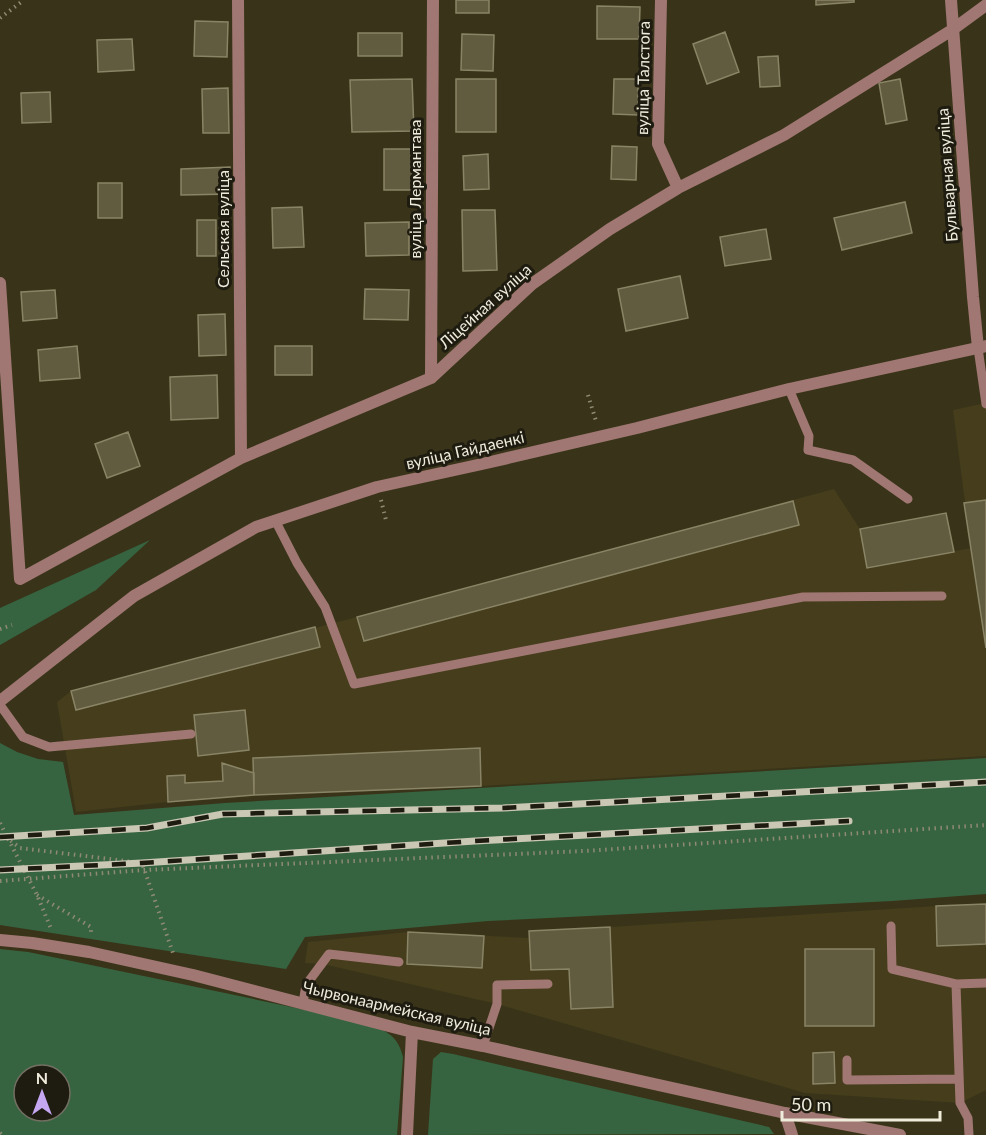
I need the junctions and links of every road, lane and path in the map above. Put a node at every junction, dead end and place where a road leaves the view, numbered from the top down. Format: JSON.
{"nodes":[{"id":1,"x":24,"y":0,"type":"edge"},
{"id":2,"x":238,"y":0,"type":"edge"},
{"id":3,"x":433,"y":0,"type":"edge"},
{"id":4,"x":661,"y":0,"type":"edge"},
{"id":5,"x":951,"y":0,"type":"edge"},
{"id":6,"x":986,"y":5,"type":"edge"},
{"id":7,"x":0,"y":18,"type":"edge"},
{"id":8,"x":952,"y":30,"type":"junction"},
{"id":9,"x":678,"y":188,"type":"junction"},
{"id":10,"x":0,"y":283,"type":"edge"},
{"id":11,"x":982,"y":347,"type":"edge"},
{"id":12,"x":431,"y":378,"type":"junction"},
{"id":13,"x":789,"y":389,"type":"junction"},
{"id":14,"x":588,"y":395,"type":"dead end"},
{"id":15,"x":986,"y":404,"type":"edge"},
{"id":16,"x":601,"y":436,"type":"junction"},
{"id":17,"x":241,"y":458,"type":"junction"},
{"id":18,"x":908,"y":499,"type":"dead end"},
{"id":19,"x":275,"y":520,"type":"junction"},
{"id":20,"x":942,"y":596,"type":"dead end"},
{"id":21,"x":12,"y":625,"type":"dead end"},
{"id":22,"x":0,"y":629,"type":"edge"},
{"id":23,"x":0,"y":703,"type":"edge"},
{"id":24,"x":191,"y":734,"type":"dead end"},
{"id":25,"x":0,"y":824,"type":"edge"},
{"id":26,"x":986,"y":825,"type":"edge"},
{"id":27,"x":6,"y":837,"type":"junction"},
{"id":28,"x":144,"y":870,"type":"junction"},
{"id":29,"x":29,"y":879,"type":"junction"},
{"id":30,"x":0,"y":881,"type":"edge"},
{"id":31,"x":37,"y":895,"type":"junction"},
{"id":32,"x":891,"y":926,"type":"dead end"},
{"id":33,"x":53,"y":935,"type":"dead end"},
{"id":34,"x":0,"y":940,"type":"edge"},
{"id":35,"x":92,"y":940,"type":"dead end"},
{"id":36,"x":175,"y":958,"type":"dead end"},
{"id":37,"x":399,"y":962,"type":"dead end"},
{"id":38,"x":986,"y":983,"type":"edge"},
{"id":39,"x":548,"y":984,"type":"dead end"},
{"id":40,"x":956,"y":984,"type":"junction"},
{"id":41,"x":303,"y":1004,"type":"junction"},
{"id":42,"x":412,"y":1032,"type":"junction"},
{"id":43,"x":483,"y":1046,"type":"junction"},
{"id":44,"x":847,"y":1060,"type":"dead end"},
{"id":45,"x":959,"y":1079,"type":"junction"},
{"id":46,"x":785,"y":1113,"type":"junction"},
{"id":47,"x":407,"y":1135,"type":"edge"},
{"id":48,"x":792,"y":1135,"type":"edge"},
{"id":49,"x":900,"y":1135,"type":"edge"},
{"id":50,"x":969,"y":1135,"type":"edge"}],
"edges":[{"from":1,"to":7,"type":"path"},
{"from":2,"to":17,"type":"street","name":"Сельская вуліца"},
{"from":3,"to":12,"type":"street","name":"вуліца Лермантава"},
{"from":4,"to":9,"type":"street","name":"вуліца Талстога"},
{"from":5,"to":8,"type":"street","name":"Бульварная вуліца"},
{"from":6,"to":8,"type":"street","name":"Ліцейная вуліца"},
{"from":8,"to":9,"type":"street","name":"Ліцейная вуліца"},
{"from":8,"to":11,"type":"street","name":"Бульварная вуліца"},
{"from":9,"to":12,"type":"street","name":"Ліцейная вуліца"},
{"from":10,"to":17,"type":"street","name":"Ліцейная вуліца"},
{"from":11,"to":13,"type":"street","name":"вуліца Гайдаенкі"},
{"from":11,"to":15,"type":"lane"},
{"from":12,"to":17,"type":"street","name":"Ліцейная вуліца"},
{"from":13,"to":16,"type":"street","name":"вуліца Гайдаенкі"},
{"from":13,"to":18,"type":"lane"},
{"from":14,"to":16,"type":"path"},
{"from":16,"to":19,"type":"street","name":"вуліца Гайдаенкі"},
{"from":19,"to":20,"type":"lane"},
{"from":19,"to":23,"type":"street","name":"вуліца Гайдаенкі"},
{"from":21,"to":22,"type":"path"},
{"from":23,"to":24,"type":"lane"},
{"from":25,"to":27,"type":"path"},
{"from":26,"to":28,"type":"path"},
{"from":27,"to":28,"type":"path"},
{"from":27,"to":29,"type":"path"},
{"from":28,"to":29,"type":"path"},
{"from":28,"to":36,"type":"path"},
{"from":29,"to":30,"type":"path"},
{"from":29,"to":31,"type":"path"},
{"from":31,"to":33,"type":"path"},
{"from":31,"to":35,"type":"path"},
{"from":32,"to":40,"type":"lane"},
{"from":34,"to":41,"type":"street","name":"Чырвонаармейская вуліца"},
{"from":37,"to":41,"type":"lane"},
{"from":38,"to":40,"type":"lane"},
{"from":39,"to":43,"type":"lane"},
{"from":40,"to":45,"type":"lane"},
{"from":41,"to":42,"type":"street","name":"Чырвонаармейская вуліца"},
{"from":42,"to":43,"type":"street","name":"Чырвонаармейская вуліца"},
{"from":42,"to":47,"type":"street"},
{"from":43,"to":46,"type":"street","name":"Чырвонаармейская вуліца"},
{"from":44,"to":45,"type":"lane"},
{"from":45,"to":50,"type":"lane"},
{"from":46,"to":48,"type":"street"},
{"from":46,"to":49,"type":"street","name":"Чырвонаармейская вуліца"}]}
